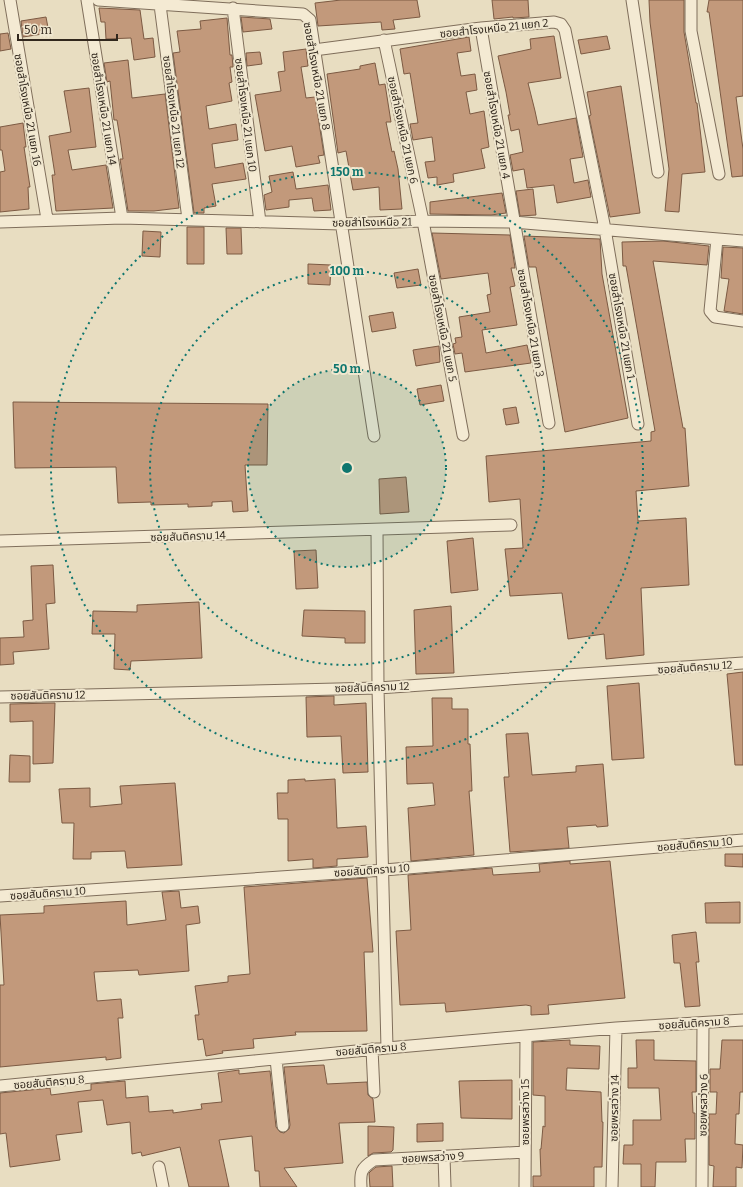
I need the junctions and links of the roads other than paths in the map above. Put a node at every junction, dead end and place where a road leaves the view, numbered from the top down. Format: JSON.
{"nodes":[{"id":1,"x":10,"y":0,"type":"edge"},
{"id":2,"x":86,"y":0,"type":"edge"},
{"id":3,"x":98,"y":0,"type":"edge"},
{"id":4,"x":632,"y":0,"type":"edge"},
{"id":5,"x":691,"y":0,"type":"edge"},
{"id":6,"x":160,"y":5,"type":"junction"},
{"id":7,"x":233,"y":8,"type":"junction"},
{"id":8,"x":481,"y":28,"type":"junction"},
{"id":9,"x":384,"y":40,"type":"junction"},
{"id":10,"x":314,"y":50,"type":"junction"},
{"id":11,"x":658,"y":172,"type":"dead end"},
{"id":12,"x":719,"y":174,"type":"dead end"},
{"id":13,"x":122,"y":218,"type":"junction"},
{"id":14,"x":47,"y":219,"type":"junction"},
{"id":15,"x":188,"y":219,"type":"junction"},
{"id":16,"x":423,"y":221,"type":"junction"},
{"id":17,"x":0,"y":222,"type":"edge"},
{"id":18,"x":260,"y":222,"type":"junction"},
{"id":19,"x":513,"y":222,"type":"junction"},
{"id":20,"x":341,"y":224,"type":"junction"},
{"id":21,"x":605,"y":228,"type":"junction"},
{"id":22,"x":717,"y":239,"type":"junction"},
{"id":23,"x":743,"y":241,"type":"edge"},
{"id":24,"x":743,"y":321,"type":"edge"},
{"id":25,"x":549,"y":423,"type":"dead end"},
{"id":26,"x":638,"y":424,"type":"dead end"},
{"id":27,"x":463,"y":435,"type":"dead end"},
{"id":28,"x":374,"y":436,"type":"dead end"},
{"id":29,"x":511,"y":525,"type":"dead end"},
{"id":30,"x":377,"y":530,"type":"junction"},
{"id":31,"x":0,"y":541,"type":"edge"},
{"id":32,"x":743,"y":664,"type":"edge"},
{"id":33,"x":378,"y":688,"type":"junction"},
{"id":34,"x":0,"y":697,"type":"edge"},
{"id":35,"x":743,"y":840,"type":"edge"},
{"id":36,"x":384,"y":870,"type":"junction"},
{"id":37,"x":0,"y":896,"type":"edge"},
{"id":38,"x":743,"y":1020,"type":"edge"},
{"id":39,"x":703,"y":1022,"type":"junction"},
{"id":40,"x":616,"y":1028,"type":"junction"},
{"id":41,"x":526,"y":1036,"type":"junction"},
{"id":42,"x":387,"y":1048,"type":"junction"},
{"id":43,"x":372,"y":1049,"type":"junction"},
{"id":44,"x":276,"y":1059,"type":"junction"},
{"id":45,"x":0,"y":1086,"type":"edge"},
{"id":46,"x":374,"y":1092,"type":"dead end"},
{"id":47,"x":283,"y":1126,"type":"dead end"},
{"id":48,"x":525,"y":1152,"type":"junction"},
{"id":49,"x":444,"y":1156,"type":"junction"},
{"id":50,"x":159,"y":1167,"type":"dead end"},
{"id":51,"x":163,"y":1187,"type":"edge"},
{"id":52,"x":361,"y":1187,"type":"edge"},
{"id":53,"x":445,"y":1187,"type":"edge"},
{"id":54,"x":525,"y":1187,"type":"edge"},
{"id":55,"x":612,"y":1187,"type":"edge"},
{"id":56,"x":702,"y":1187,"type":"edge"}],
"edges":[{"from":1,"to":14,"type":"street","name":"ซอยสำโรงเหนือ 21 แยก 16"},
{"from":2,"to":13,"type":"street","name":"ซอยสำโรงเหนือ 21 แยก 14"},
{"from":3,"to":6,"type":"street","name":"ซอยสำโรงเหนือ 21 แยก 8"},
{"from":4,"to":11,"type":"street"},
{"from":5,"to":12,"type":"street"},
{"from":6,"to":7,"type":"street","name":"ซอยสำโรงเหนือ 21 แยก 8"},
{"from":6,"to":15,"type":"street","name":"ซอยสำโรงเหนือ 21 แยก 12"},
{"from":7,"to":10,"type":"street","name":"ซอยสำโรงเหนือ 21 แยก 8"},
{"from":7,"to":18,"type":"street","name":"ซอยสำโรงเหนือ 21 แยก 10"},
{"from":8,"to":9,"type":"street","name":"ซอยสำโรงเหนือ 21 แยก 2"},
{"from":8,"to":19,"type":"street","name":"ซอยสำโรงเหนือ 21 แยก 4"},
{"from":8,"to":21,"type":"street","name":"ซอยสำโรงเหนือ 21 แยก 2"},
{"from":9,"to":10,"type":"street","name":"ซอยสำโรงเหนือ 21 แยก 2"},
{"from":9,"to":16,"type":"street","name":"ซอยสำโรงเหนือ 21 แยก 6"},
{"from":10,"to":20,"type":"street","name":"ซอยสำโรงเหนือ 21 แยก 8"},
{"from":13,"to":14,"type":"street","name":"ซอยสำโรงเหนือ 21"},
{"from":13,"to":15,"type":"street","name":"ซอยสำโรงเหนือ 21"},
{"from":14,"to":17,"type":"street","name":"ซอยสำโรงเหนือ 21"},
{"from":15,"to":18,"type":"street","name":"ซอยสำโรงเหนือ 21"},
{"from":16,"to":19,"type":"street","name":"ซอยสำโรงเหนือ 21"},
{"from":16,"to":20,"type":"street","name":"ซอยสำโรงเหนือ 21"},
{"from":16,"to":27,"type":"street","name":"ซอยสำโรงเหนือ 21 แยก 5"},
{"from":18,"to":20,"type":"street","name":"ซอยสำโรงเหนือ 21"},
{"from":19,"to":21,"type":"street","name":"ซอยสำโรงเหนือ 21"},
{"from":19,"to":25,"type":"street","name":"ซอยสำโรงเหนือ 21 แยก 3"},
{"from":20,"to":28,"type":"street","name":"ซอยสำโรงเหนือ 21 แยก 8"},
{"from":21,"to":22,"type":"street","name":"ซอยสำโรงเหนือ 21"},
{"from":21,"to":26,"type":"street","name":"ซอยสำโรงเหนือ 21 แยก 1"},
{"from":22,"to":23,"type":"street","name":"ซอยสำโรงเหนือ 21"},
{"from":22,"to":24,"type":"street"},
{"from":29,"to":30,"type":"street","name":"ซอยสันติคราม 14"},
{"from":30,"to":31,"type":"street","name":"ซอยสันติคราม 14"},
{"from":30,"to":33,"type":"street"},
{"from":32,"to":33,"type":"street","name":"ซอยสันติคราม 12"},
{"from":33,"to":34,"type":"street","name":"ซอยสันติคราม 12"},
{"from":33,"to":36,"type":"street"},
{"from":35,"to":36,"type":"street","name":"ซอยสันติคราม 10"},
{"from":36,"to":37,"type":"street","name":"ซอยสันติคราม 10"},
{"from":36,"to":42,"type":"street"},
{"from":38,"to":39,"type":"street","name":"ซอยสันติคราม 8"},
{"from":39,"to":40,"type":"street","name":"ซอยสันติคราม 8"},
{"from":39,"to":56,"type":"street","name":"ซอยพรสว่าง 6"},
{"from":40,"to":41,"type":"street","name":"ซอยสันติคราม 8"},
{"from":40,"to":55,"type":"street","name":"ซอยพรสว่าง 14"},
{"from":41,"to":42,"type":"street","name":"ซอยสันติคราม 8"},
{"from":41,"to":48,"type":"street","name":"ซอยพรสว่าง 15"},
{"from":42,"to":43,"type":"street","name":"ซอยสันติคราม 8"},
{"from":43,"to":44,"type":"street","name":"ซอยสันติคราม 8"},
{"from":43,"to":46,"type":"street"},
{"from":44,"to":45,"type":"street","name":"ซอยสันติคราม 8"},
{"from":44,"to":47,"type":"street"},
{"from":48,"to":49,"type":"street","name":"ซอยพรสว่าง 9"},
{"from":48,"to":54,"type":"street","name":"ซอยพรสว่าง 15"},
{"from":49,"to":52,"type":"street","name":"ซอยพรสว่าง 9"},
{"from":49,"to":53,"type":"street"},
{"from":50,"to":51,"type":"street"}]}
